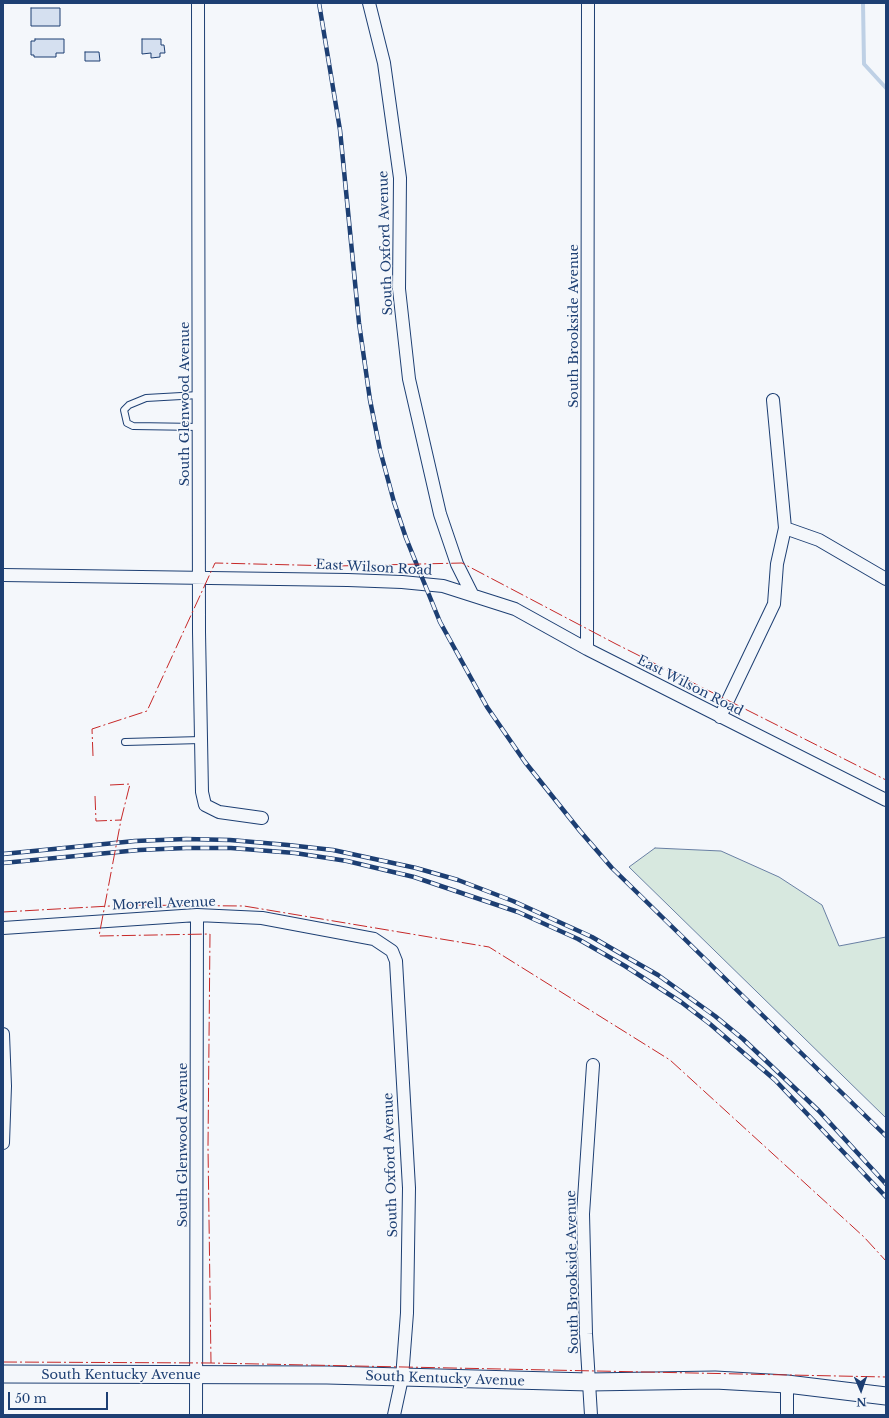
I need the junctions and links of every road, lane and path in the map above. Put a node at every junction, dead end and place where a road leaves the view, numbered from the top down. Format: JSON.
{"nodes":[{"id":1,"x":198,"y":3,"type":"edge"},
{"id":2,"x":369,"y":3,"type":"edge"},
{"id":3,"x":588,"y":3,"type":"edge"},
{"id":4,"x":199,"y":396,"type":"junction"},
{"id":5,"x":773,"y":400,"type":"dead end"},
{"id":6,"x":199,"y":428,"type":"junction"},
{"id":7,"x":785,"y":528,"type":"junction"},
{"id":8,"x":3,"y":575,"type":"edge"},
{"id":9,"x":199,"y":578,"type":"junction"},
{"id":10,"x":886,"y":579,"type":"edge"},
{"id":11,"x":472,"y":594,"type":"junction"},
{"id":12,"x":587,"y":649,"type":"junction"},
{"id":13,"x":720,"y":717,"type":"junction"},
{"id":14,"x":201,"y":740,"type":"junction"},
{"id":15,"x":125,"y":742,"type":"dead end"},
{"id":16,"x":886,"y":800,"type":"edge"},
{"id":17,"x":262,"y":818,"type":"dead end"},
{"id":18,"x":197,"y":915,"type":"junction"},
{"id":19,"x":3,"y":928,"type":"edge"},
{"id":20,"x":392,"y":951,"type":"joint"},
{"id":21,"x":3,"y":1034,"type":"edge"},
{"id":22,"x":592,"y":1065,"type":"dead end"},
{"id":23,"x":3,"y":1143,"type":"edge"},
{"id":24,"x":3,"y":1374,"type":"edge"},
{"id":25,"x":197,"y":1376,"type":"junction"},
{"id":26,"x":402,"y":1378,"type":"junction"},
{"id":27,"x":589,"y":1382,"type":"junction"},
{"id":28,"x":787,"y":1384,"type":"junction"},
{"id":29,"x":886,"y":1396,"type":"edge"},
{"id":30,"x":196,"y":1415,"type":"edge"},
{"id":31,"x":394,"y":1415,"type":"edge"},
{"id":32,"x":591,"y":1415,"type":"edge"},
{"id":33,"x":786,"y":1415,"type":"edge"}],
"edges":[{"from":1,"to":4,"type":"street","name":"South Glenwood Avenue"},
{"from":2,"to":11,"type":"street","name":"South Oxford Avenue"},
{"from":3,"to":12,"type":"street","name":"South Brookside Avenue"},
{"from":4,"to":6,"type":"street","name":"South Glenwood Avenue"},
{"from":4,"to":6,"type":"lane"},
{"from":5,"to":7,"type":"street"},
{"from":6,"to":9,"type":"street","name":"South Glenwood Avenue"},
{"from":7,"to":10,"type":"street"},
{"from":7,"to":13,"type":"street"},
{"from":8,"to":9,"type":"street","name":"East Wilson Road"},
{"from":9,"to":11,"type":"street","name":"East Wilson Road"},
{"from":9,"to":14,"type":"street","name":"South Glenwood Avenue"},
{"from":11,"to":12,"type":"street","name":"East Wilson Road"},
{"from":12,"to":13,"type":"street","name":"East Wilson Road"},
{"from":13,"to":16,"type":"street","name":"East Wilson Road"},
{"from":14,"to":15,"type":"lane"},
{"from":14,"to":17,"type":"street","name":"South Glenwood Avenue"},
{"from":18,"to":19,"type":"street","name":"Morrell Avenue"},
{"from":18,"to":20,"type":"street","name":"Morrell Avenue"},
{"from":18,"to":25,"type":"street","name":"South Glenwood Avenue"},
{"from":20,"to":26,"type":"street","name":"South Oxford Avenue"},
{"from":21,"to":23,"type":"street"},
{"from":22,"to":27,"type":"street","name":"South Brookside Avenue"},
{"from":24,"to":25,"type":"street","name":"South Kentucky Avenue"},
{"from":25,"to":26,"type":"street","name":"South Kentucky Avenue"},
{"from":25,"to":30,"type":"street","name":"South Glenwood Avenue"},
{"from":26,"to":27,"type":"street","name":"South Kentucky Avenue"},
{"from":26,"to":31,"type":"street","name":"South Oxford Avenue"},
{"from":27,"to":28,"type":"street","name":"South Kentucky Avenue"},
{"from":27,"to":32,"type":"street","name":"South Brookside Avenue"},
{"from":28,"to":29,"type":"street","name":"South Kentucky Avenue"},
{"from":28,"to":33,"type":"street"}]}
